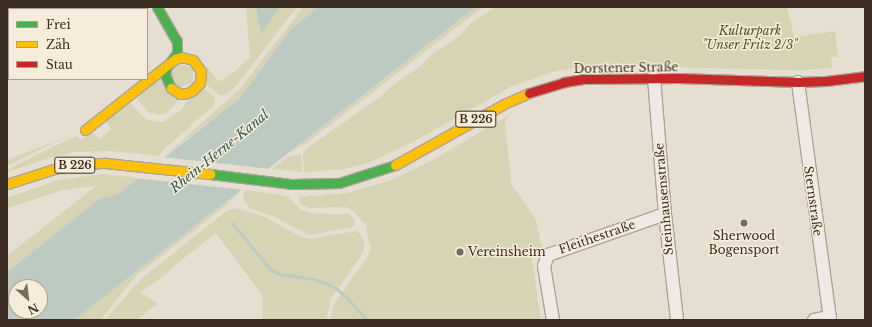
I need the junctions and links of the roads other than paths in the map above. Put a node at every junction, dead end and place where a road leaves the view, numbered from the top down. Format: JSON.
{"nodes":[{"id":1,"x":157,"y":7,"type":"edge"},
{"id":2,"x":170,"y":63,"type":"junction"},
{"id":3,"x":865,"y":76,"type":"edge"},
{"id":4,"x":654,"y":78,"type":"junction"},
{"id":5,"x":798,"y":82,"type":"junction"},
{"id":6,"x":85,"y":130,"type":"dead end"},
{"id":7,"x":7,"y":184,"type":"edge"},
{"id":8,"x":665,"y":214,"type":"junction"},
{"id":9,"x":830,"y":319,"type":"edge"},
{"id":10,"x":553,"y":320,"type":"edge"},
{"id":11,"x":677,"y":320,"type":"edge"},
{"id":12,"x":814,"y":320,"type":"edge"}],
"edges":[{"from":1,"to":2,"type":"main road"},
{"from":2,"to":2,"type":"main road"},
{"from":2,"to":6,"type":"main road"},
{"from":3,"to":5,"type":"main road","name":"Dorstener Straße","number":"B 226"},
{"from":4,"to":5,"type":"main road","name":"Dorstener Straße","number":"B 226"},
{"from":4,"to":7,"type":"main road","name":"Dorstener Straße","number":"B 226"},
{"from":4,"to":8,"type":"street","name":"Steinhausenstraße"},
{"from":5,"to":9,"type":"street","name":"Sternstraße"},
{"from":8,"to":10,"type":"street","name":"Fleithestraße"},
{"from":8,"to":11,"type":"street","name":"Steinhausenstraße"},
{"from":9,"to":12,"type":"street"}]}
